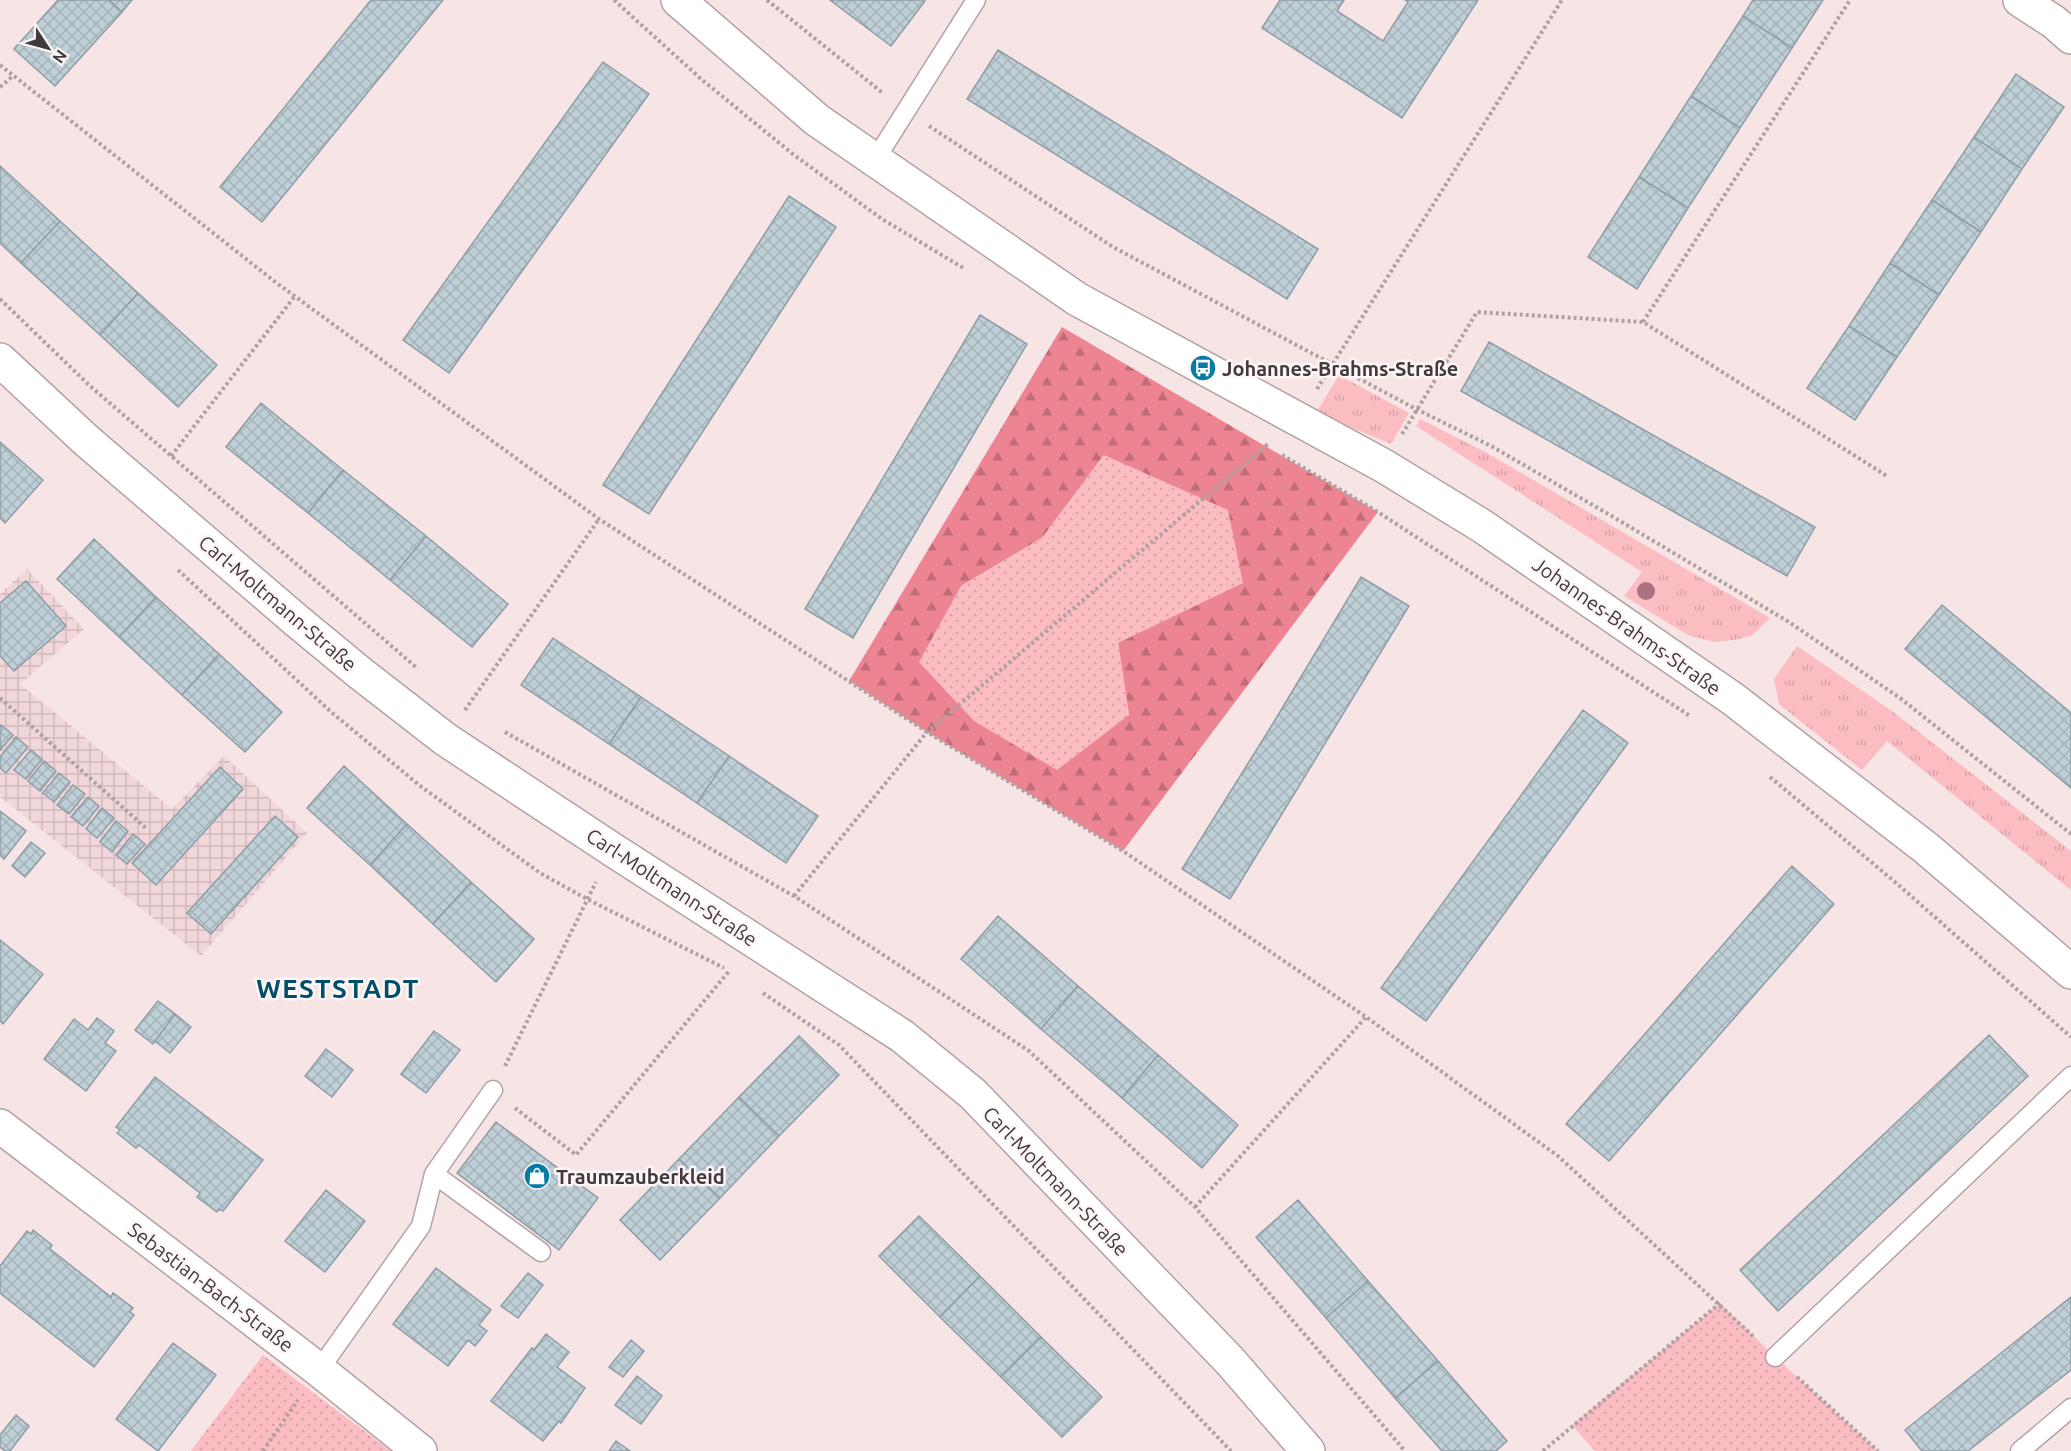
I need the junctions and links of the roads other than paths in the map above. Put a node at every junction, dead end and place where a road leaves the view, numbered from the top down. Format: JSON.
{"nodes":[{"id":1,"x":678,"y":0,"type":"edge"},
{"id":2,"x":976,"y":0,"type":"edge"},
{"id":3,"x":2020,"y":0,"type":"edge"},
{"id":4,"x":2071,"y":37,"type":"edge"},
{"id":5,"x":875,"y":160,"type":"junction"},
{"id":6,"x":0,"y":360,"type":"edge"},
{"id":7,"x":2071,"y":972,"type":"edge"},
{"id":8,"x":2071,"y":1076,"type":"edge"},
{"id":9,"x":493,"y":1090,"type":"road end"},
{"id":10,"x":0,"y":1126,"type":"edge"},
{"id":11,"x":434,"y":1174,"type":"junction"},
{"id":12,"x":541,"y":1252,"type":"dead end"},
{"id":13,"x":1775,"y":1357,"type":"road end"},
{"id":14,"x":320,"y":1370,"type":"junction"},
{"id":15,"x":2071,"y":1408,"type":"edge"},
{"id":16,"x":420,"y":1451,"type":"edge"},
{"id":17,"x":1308,"y":1451,"type":"edge"},
{"id":18,"x":2020,"y":1451,"type":"edge"}],
"edges":[{"from":1,"to":5,"type":"street","name":"Johannes-Brahms-Straße"},
{"from":2,"to":5,"type":"lane"},
{"from":3,"to":4,"type":"street"},
{"from":5,"to":7,"type":"street","name":"Johannes-Brahms-Straße"},
{"from":6,"to":17,"type":"street","name":"Carl-Moltmann-Straße"},
{"from":8,"to":13,"type":"lane"},
{"from":9,"to":11,"type":"lane"},
{"from":10,"to":14,"type":"street","name":"Sebastian-Bach-Straße"},
{"from":11,"to":12,"type":"lane"},
{"from":11,"to":14,"type":"lane"},
{"from":14,"to":16,"type":"street","name":"Sebastian-Bach-Straße"},
{"from":15,"to":18,"type":"lane"}]}
